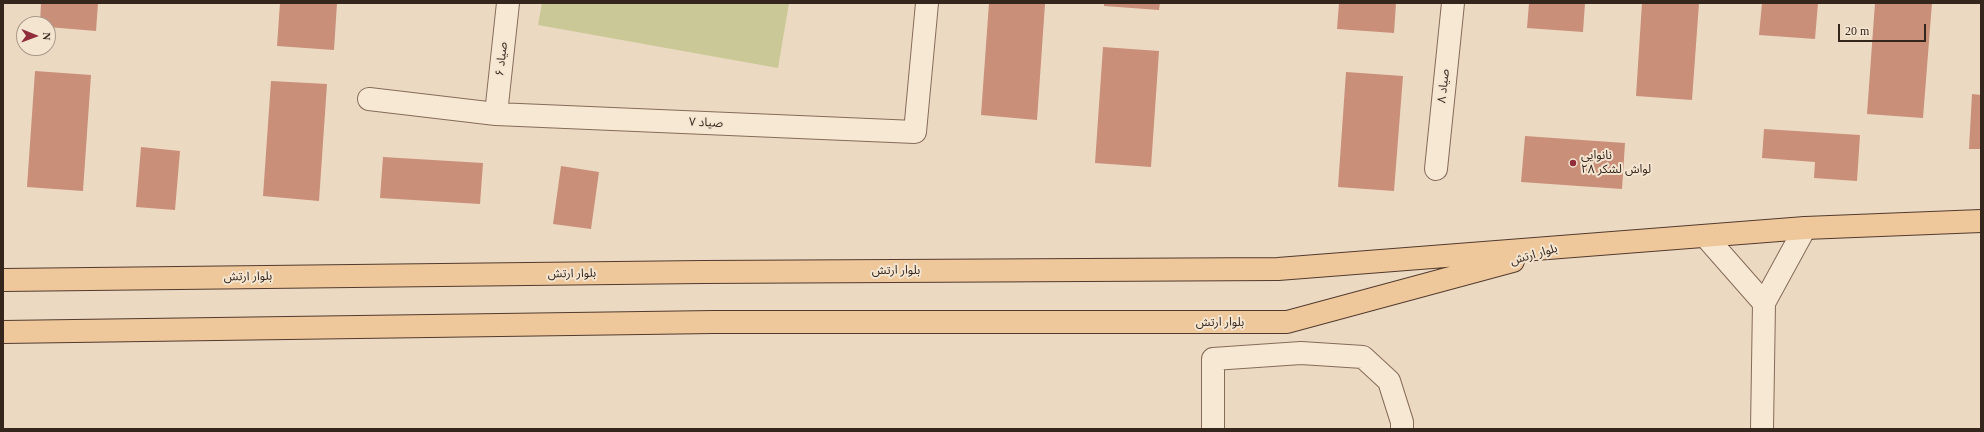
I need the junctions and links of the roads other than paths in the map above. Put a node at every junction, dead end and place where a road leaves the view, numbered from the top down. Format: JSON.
{"nodes":[{"id":1,"x":508,"y":3,"type":"edge"},
{"id":2,"x":927,"y":3,"type":"edge"},
{"id":3,"x":1453,"y":3,"type":"edge"},
{"id":4,"x":369,"y":99,"type":"dead end"},
{"id":5,"x":496,"y":114,"type":"junction"},
{"id":6,"x":1436,"y":169,"type":"dead end"},
{"id":7,"x":1981,"y":221,"type":"edge"},
{"id":8,"x":1805,"y":228,"type":"junction"},
{"id":9,"x":1706,"y":237,"type":"junction"},
{"id":10,"x":1563,"y":247,"type":"junction"},
{"id":11,"x":3,"y":280,"type":"edge"},
{"id":12,"x":1764,"y":303,"type":"junction"},
{"id":13,"x":3,"y":332,"type":"edge"},
{"id":14,"x":1213,"y":429,"type":"edge"},
{"id":15,"x":1402,"y":429,"type":"edge"},
{"id":16,"x":1762,"y":429,"type":"edge"}],
"edges":[{"from":1,"to":5,"type":"street","name":"صیاد ۶"},
{"from":2,"to":5,"type":"street","name":"صیاد ۷"},
{"from":3,"to":6,"type":"street","name":"صیاد ۸"},
{"from":4,"to":5,"type":"street","name":"صیاد ۷"},
{"from":7,"to":8,"type":"main road"},
{"from":8,"to":9,"type":"main road"},
{"from":8,"to":12,"type":"street"},
{"from":9,"to":10,"type":"main road"},
{"from":9,"to":12,"type":"street"},
{"from":10,"to":11,"type":"main road","name":"بلوار ارتش"},
{"from":10,"to":13,"type":"main road","name":"بلوار ارتش"},
{"from":12,"to":16,"type":"street"},
{"from":14,"to":15,"type":"street"}]}
